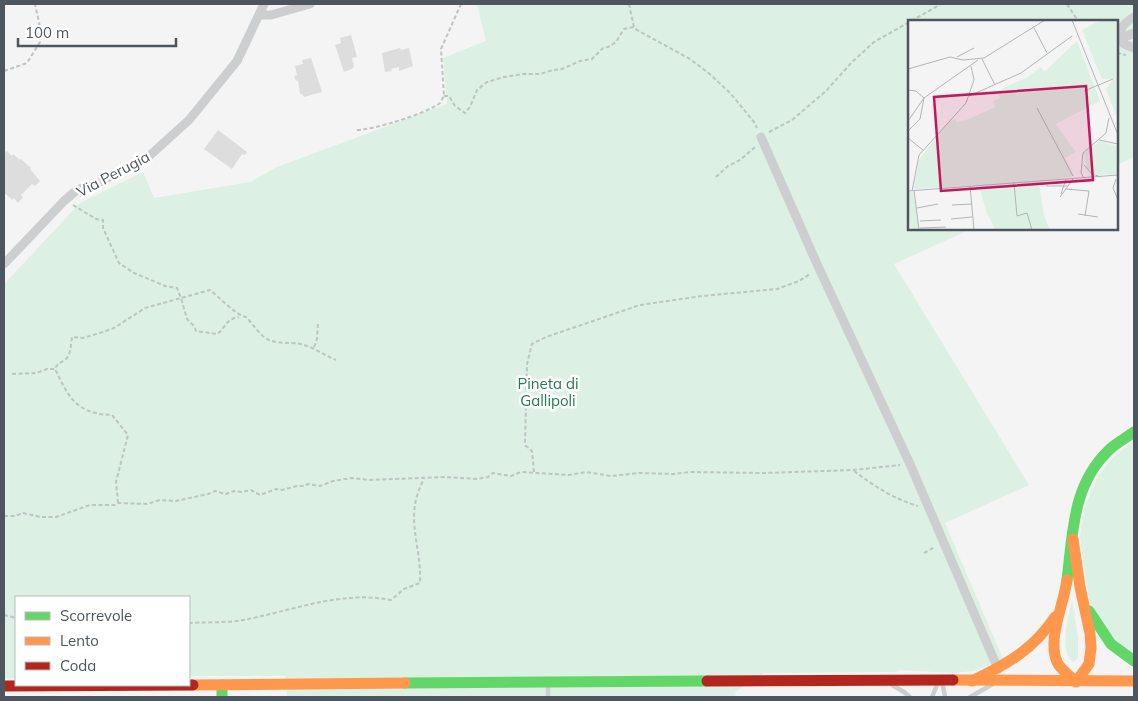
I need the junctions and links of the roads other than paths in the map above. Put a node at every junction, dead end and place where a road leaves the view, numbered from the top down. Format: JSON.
{"nodes":[{"id":1,"x":264,"y":4,"type":"edge"},
{"id":2,"x":310,"y":4,"type":"edge"},
{"id":3,"x":260,"y":14,"type":"junction"},
{"id":4,"x":1134,"y":17,"type":"edge"},
{"id":5,"x":1134,"y":33,"type":"edge"},
{"id":6,"x":1122,"y":38,"type":"junction"},
{"id":7,"x":1134,"y":48,"type":"edge"},
{"id":8,"x":763,"y":139,"type":"road end"},
{"id":9,"x":4,"y":264,"type":"edge"},
{"id":10,"x":1134,"y":432,"type":"edge"},
{"id":11,"x":1073,"y":539,"type":"junction"},
{"id":12,"x":1080,"y":587,"type":"junction"},
{"id":13,"x":1060,"y":610,"type":"junction"},
{"id":14,"x":1134,"y":661,"type":"edge"},
{"id":15,"x":998,"y":669,"type":"junction"},
{"id":16,"x":939,"y":680,"type":"junction"},
{"id":17,"x":885,"y":681,"type":"junction"},
{"id":18,"x":972,"y":681,"type":"junction"},
{"id":19,"x":998,"y":681,"type":"junction"},
{"id":20,"x":1134,"y":681,"type":"edge"},
{"id":21,"x":548,"y":682,"type":"junction"},
{"id":22,"x":1076,"y":682,"type":"junction"},
{"id":23,"x":4,"y":686,"type":"edge"},
{"id":24,"x":222,"y":691,"type":"edge"},
{"id":25,"x":548,"y":697,"type":"edge"},
{"id":26,"x":910,"y":697,"type":"edge"},
{"id":27,"x":932,"y":697,"type":"edge"},
{"id":28,"x":945,"y":697,"type":"edge"},
{"id":29,"x":970,"y":697,"type":"edge"}],
"edges":[{"from":1,"to":3,"type":"street","name":"Via Perugia"},
{"from":2,"to":3,"type":"street"},
{"from":3,"to":9,"type":"street","name":"Via Perugia"},
{"from":4,"to":6,"type":"street"},
{"from":5,"to":6,"type":"street"},
{"from":6,"to":7,"type":"street"},
{"from":8,"to":15,"type":"street"},
{"from":10,"to":11,"type":"main road"},
{"from":11,"to":12,"type":"main road"},
{"from":11,"to":13,"type":"main road"},
{"from":12,"to":14,"type":"main road"},
{"from":12,"to":22,"type":"main road"},
{"from":13,"to":15,"type":"main road"},
{"from":13,"to":22,"type":"main road"},
{"from":15,"to":18,"type":"main road"},
{"from":16,"to":17,"type":"main road"},
{"from":16,"to":18,"type":"main road"},
{"from":16,"to":27,"type":"lane"},
{"from":16,"to":28,"type":"lane"},
{"from":17,"to":21,"type":"main road"},
{"from":17,"to":26,"type":"lane"},
{"from":18,"to":19,"type":"main road"},
{"from":19,"to":22,"type":"main road"},
{"from":19,"to":29,"type":"lane"},
{"from":20,"to":22,"type":"main road"},
{"from":21,"to":24,"type":"main road"},
{"from":21,"to":25,"type":"lane"},
{"from":23,"to":24,"type":"main road"}]}
